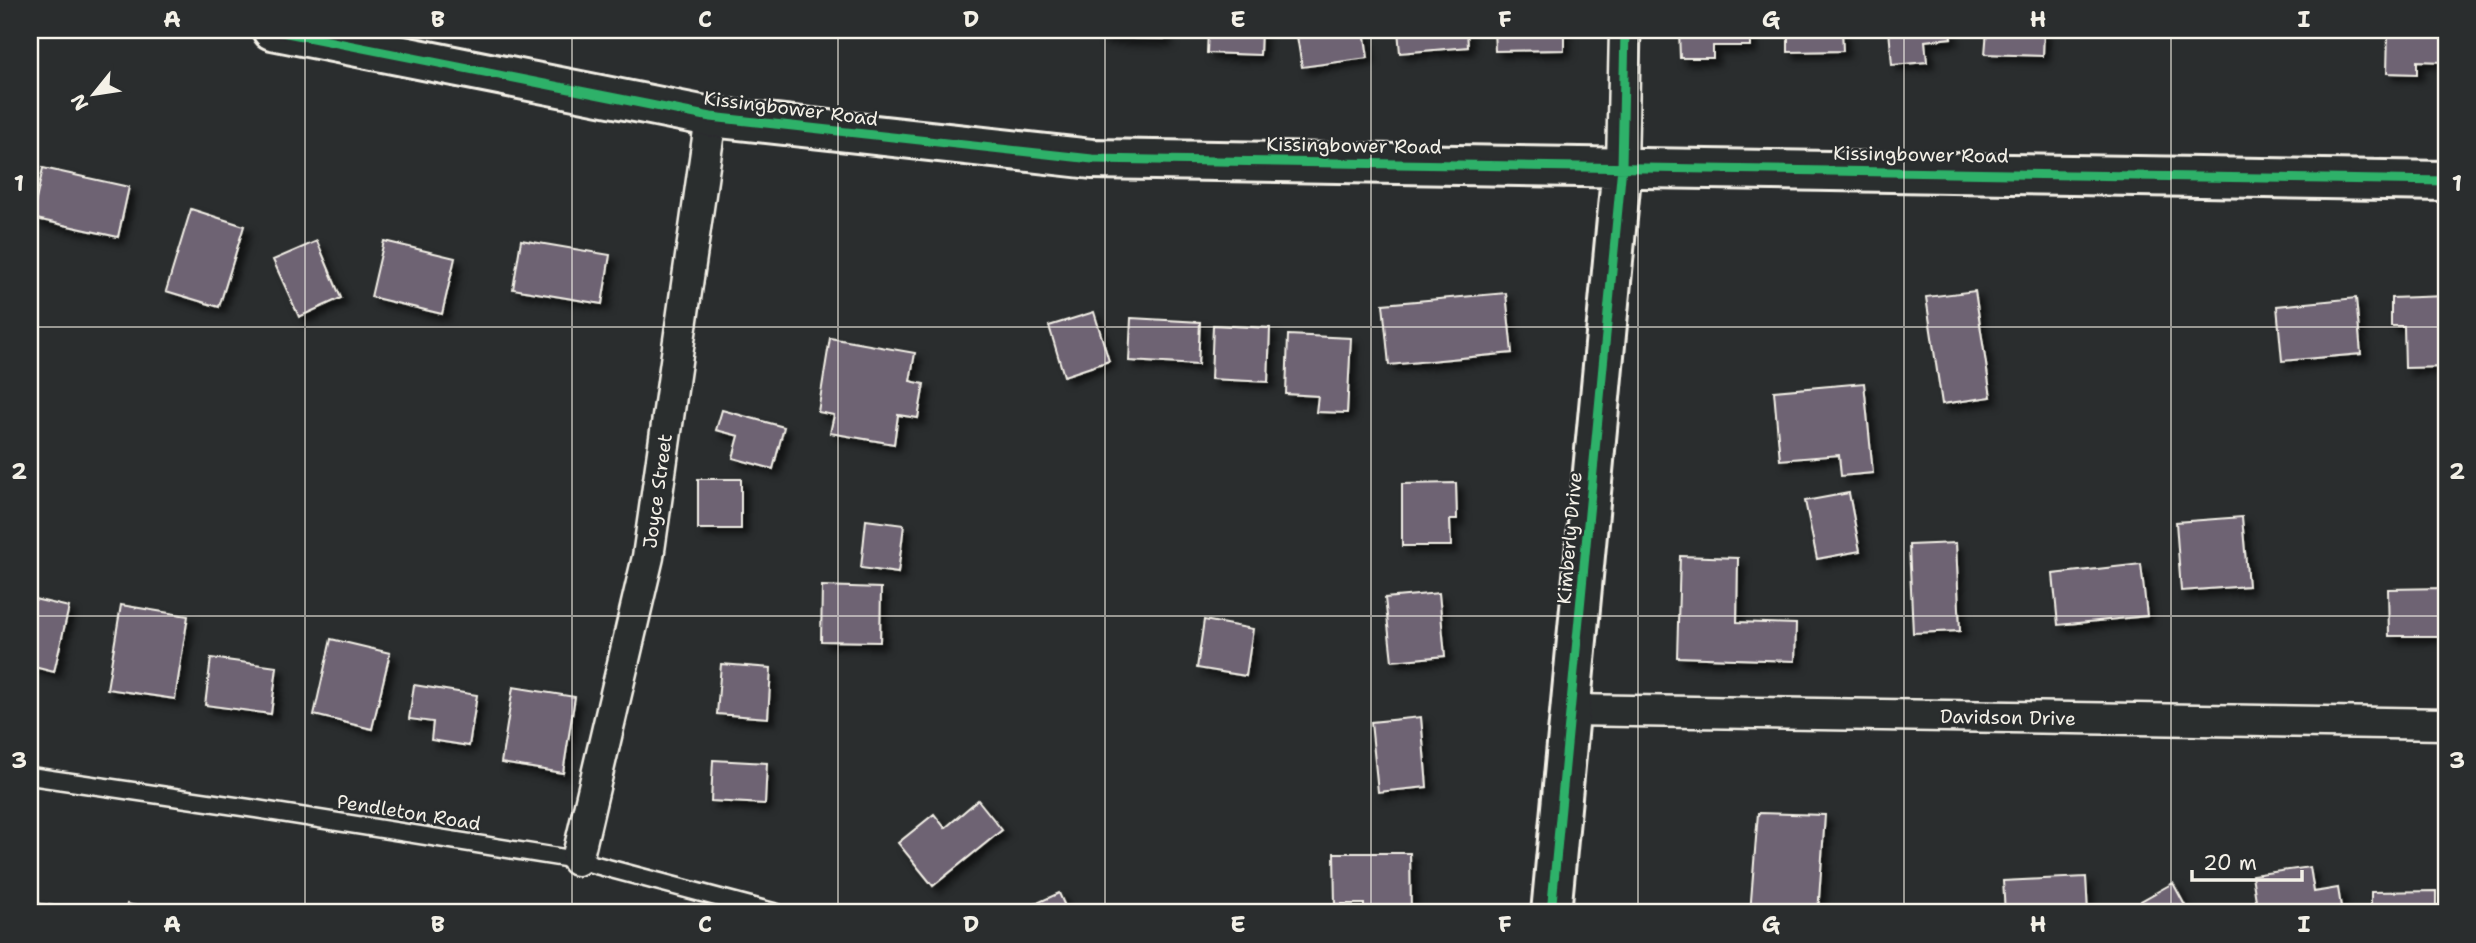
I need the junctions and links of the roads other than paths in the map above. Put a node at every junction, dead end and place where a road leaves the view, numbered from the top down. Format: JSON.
{"nodes":[{"id":1,"x":272,"y":30,"type":"edge"},
{"id":2,"x":1625,"y":30,"type":"edge"},
{"id":3,"x":710,"y":117,"type":"junction"},
{"id":4,"x":1622,"y":166,"type":"junction"},
{"id":5,"x":2446,"y":181,"type":"edge"},
{"id":6,"x":1570,"y":710,"type":"junction"},
{"id":7,"x":2446,"y":724,"type":"edge"},
{"id":8,"x":30,"y":776,"type":"edge"},
{"id":9,"x":577,"y":860,"type":"junction"},
{"id":10,"x":777,"y":913,"type":"edge"},
{"id":11,"x":1551,"y":913,"type":"edge"}],
"edges":[{"from":1,"to":3,"type":"street","name":"Kissingbower Road"},
{"from":2,"to":4,"type":"street"},
{"from":3,"to":4,"type":"street","name":"Kissingbower Road"},
{"from":3,"to":9,"type":"street","name":"Joyce Street"},
{"from":4,"to":5,"type":"street","name":"Kissingbower Road"},
{"from":4,"to":6,"type":"street","name":"Kimberly Drive"},
{"from":6,"to":7,"type":"street","name":"Davidson Drive"},
{"from":6,"to":11,"type":"street","name":"Kimberly Drive"},
{"from":8,"to":9,"type":"lane","name":"Pendleton Road"},
{"from":9,"to":10,"type":"lane","name":"Pendleton Road"}]}
